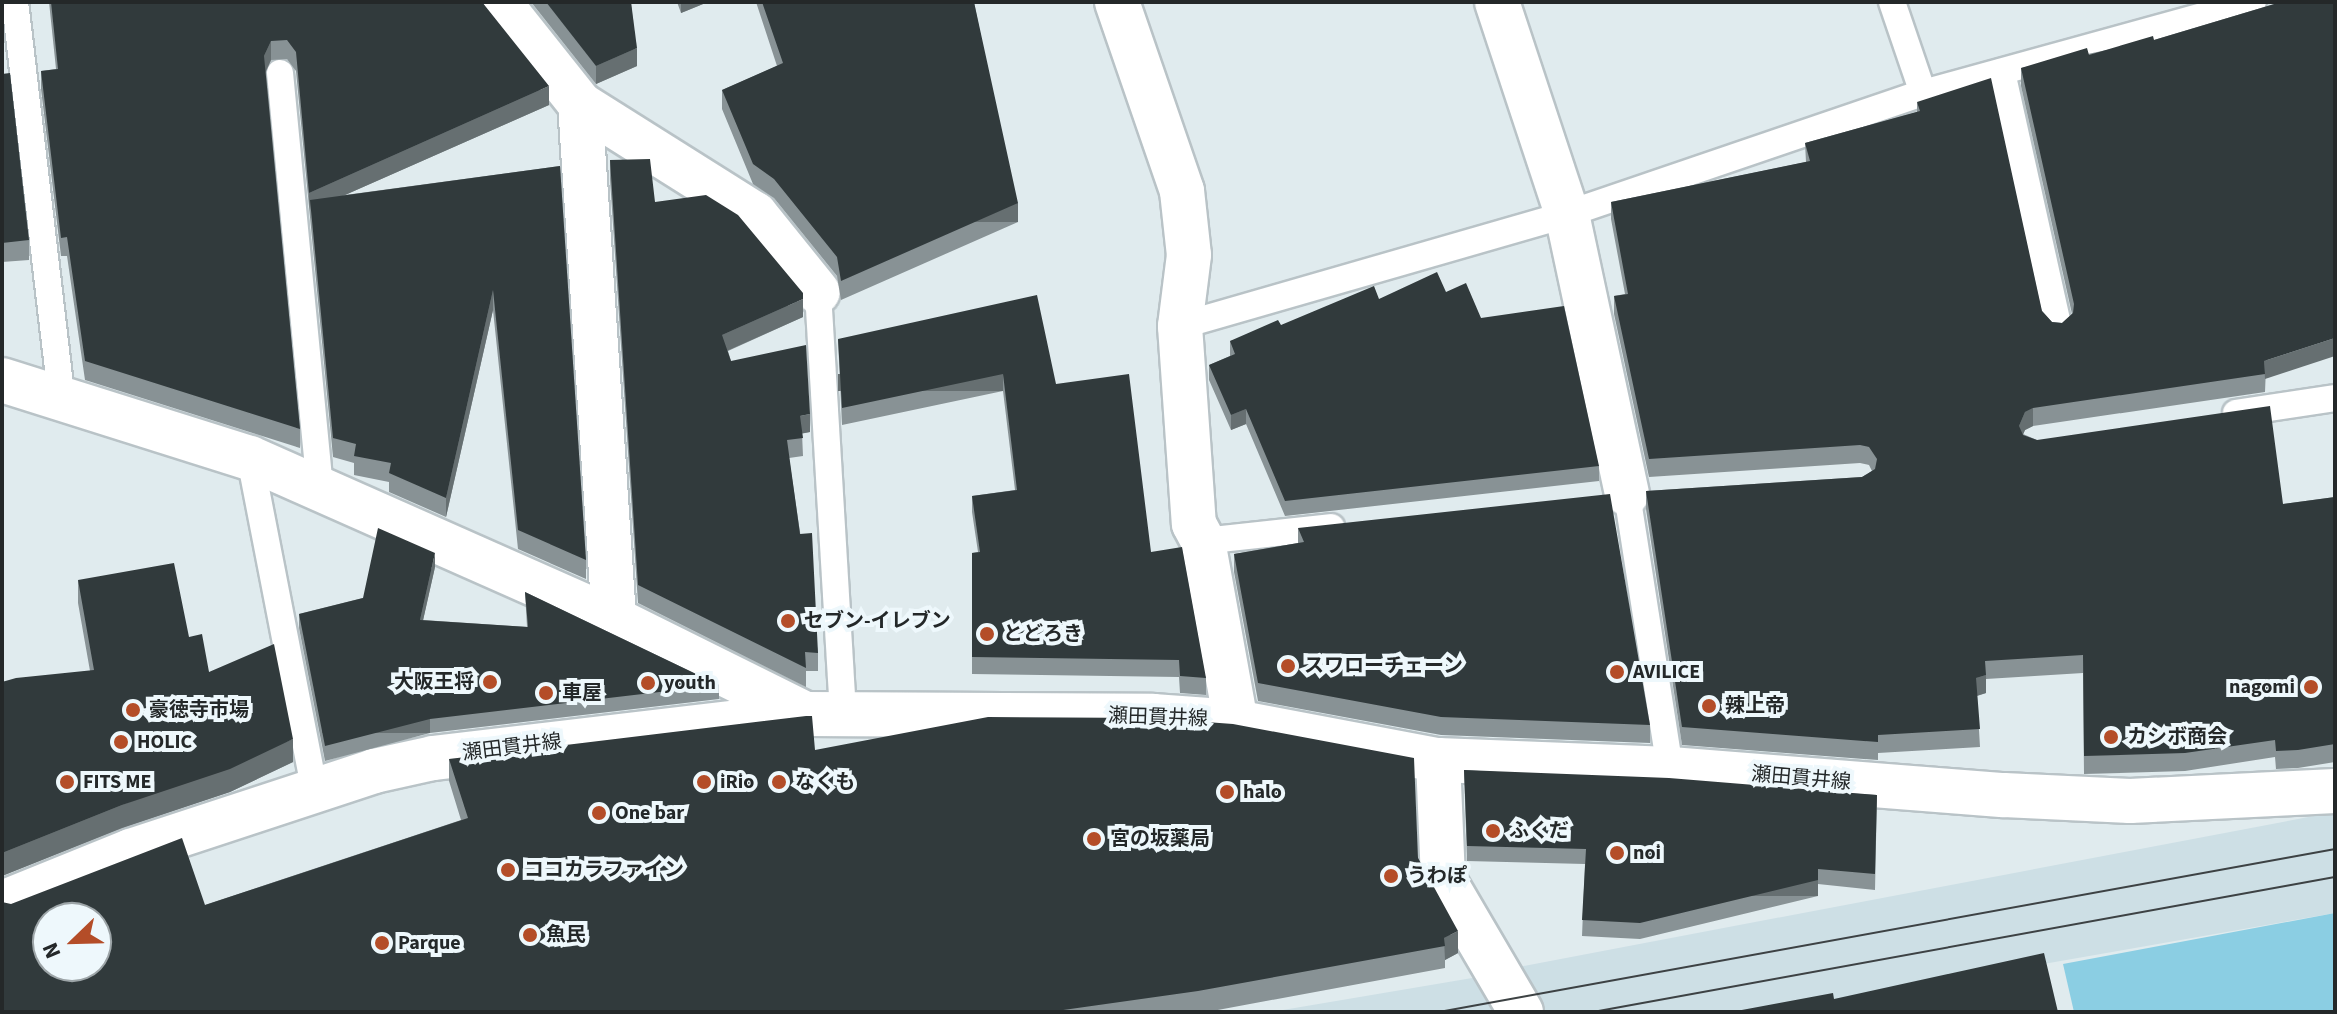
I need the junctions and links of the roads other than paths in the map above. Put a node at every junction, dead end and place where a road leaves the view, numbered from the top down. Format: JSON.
{"nodes":[{"id":1,"x":15,"y":2,"type":"edge"},
{"id":2,"x":499,"y":2,"type":"edge"},
{"id":3,"x":1117,"y":2,"type":"edge"},
{"id":4,"x":1497,"y":2,"type":"edge"},
{"id":5,"x":1892,"y":2,"type":"edge"},
{"id":6,"x":2253,"y":2,"type":"edge"},
{"id":7,"x":2002,"y":72,"type":"junction"},
{"id":8,"x":280,"y":73,"type":"dead end"},
{"id":9,"x":1923,"y":93,"type":"junction"},
{"id":10,"x":580,"y":104,"type":"junction"},
{"id":11,"x":1567,"y":214,"type":"junction"},
{"id":12,"x":818,"y":292,"type":"joint"},
{"id":13,"x":2058,"y":325,"type":"edge"},
{"id":14,"x":1180,"y":326,"type":"junction"},
{"id":15,"x":2,"y":380,"type":"edge"},
{"id":16,"x":61,"y":395,"type":"junction"},
{"id":17,"x":2335,"y":398,"type":"edge"},
{"id":18,"x":2209,"y":417,"type":"edge"},
{"id":19,"x":250,"y":458,"type":"junction"},
{"id":20,"x":320,"y":489,"type":"junction"},
{"id":21,"x":1627,"y":494,"type":"joint"},
{"id":22,"x":1360,"y":523,"type":"edge"},
{"id":23,"x":1203,"y":541,"type":"junction"},
{"id":24,"x":614,"y":619,"type":"junction"},
{"id":25,"x":824,"y":715,"type":"junction"},
{"id":26,"x":1236,"y":722,"type":"junction"},
{"id":27,"x":1438,"y":760,"type":"junction"},
{"id":28,"x":1670,"y":769,"type":"junction"},
{"id":29,"x":314,"y":788,"type":"junction"},
{"id":30,"x":2335,"y":791,"type":"edge"},
{"id":31,"x":2,"y":903,"type":"edge"},
{"id":32,"x":1521,"y":1012,"type":"edge"}],
"edges":[{"from":1,"to":16,"type":"lane"},
{"from":2,"to":10,"type":"street"},
{"from":3,"to":14,"type":"street"},
{"from":4,"to":11,"type":"street"},
{"from":5,"to":9,"type":"lane"},
{"from":6,"to":7,"type":"lane"},
{"from":7,"to":9,"type":"lane"},
{"from":7,"to":13,"type":"lane"},
{"from":8,"to":20,"type":"lane"},
{"from":9,"to":11,"type":"lane"},
{"from":10,"to":12,"type":"street"},
{"from":10,"to":24,"type":"street"},
{"from":11,"to":14,"type":"lane"},
{"from":11,"to":21,"type":"street"},
{"from":12,"to":25,"type":"lane"},
{"from":14,"to":23,"type":"street"},
{"from":15,"to":16,"type":"street"},
{"from":16,"to":19,"type":"street"},
{"from":17,"to":18,"type":"lane"},
{"from":19,"to":20,"type":"street"},
{"from":19,"to":29,"type":"lane"},
{"from":20,"to":24,"type":"street"},
{"from":21,"to":28,"type":"lane"},
{"from":22,"to":23,"type":"lane"},
{"from":23,"to":26,"type":"street"},
{"from":24,"to":25,"type":"street"},
{"from":25,"to":26,"type":"street","name":"瀬田貫井線"},
{"from":25,"to":29,"type":"street","name":"瀬田貫井線"},
{"from":26,"to":27,"type":"street","name":"瀬田貫井線"},
{"from":27,"to":28,"type":"street","name":"瀬田貫井線"},
{"from":27,"to":32,"type":"street"},
{"from":28,"to":30,"type":"street","name":"瀬田貫井線"},
{"from":29,"to":31,"type":"street","name":"瀬田貫井線"}]}
